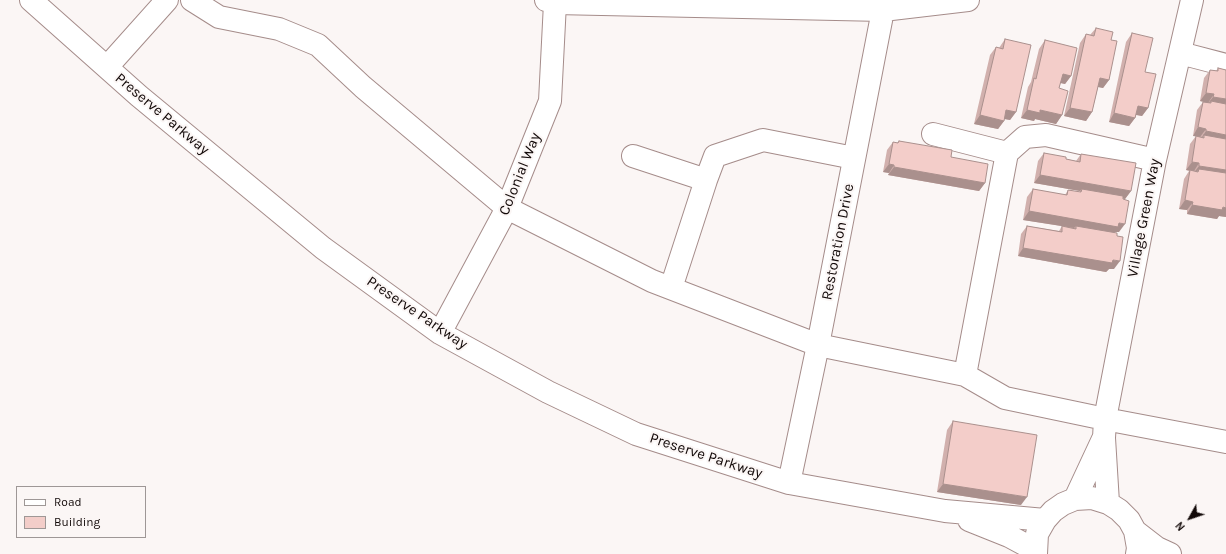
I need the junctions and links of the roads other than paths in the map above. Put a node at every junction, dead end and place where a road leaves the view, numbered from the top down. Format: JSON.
{"nodes":[{"id":1,"x":31,"y":0,"type":"edge"},
{"id":2,"x":167,"y":0,"type":"edge"},
{"id":3,"x":192,"y":0,"type":"edge"},
{"id":4,"x":968,"y":0,"type":"edge"},
{"id":5,"x":1192,"y":0,"type":"edge"},
{"id":6,"x":550,"y":1,"type":"edge"},
{"id":7,"x":884,"y":5,"type":"edge"},
{"id":8,"x":1180,"y":53,"type":"junction"},
{"id":9,"x":1226,"y":65,"type":"edge"},
{"id":10,"x":107,"y":67,"type":"junction"},
{"id":11,"x":933,"y":134,"type":"dead end"},
{"id":12,"x":1007,"y":153,"type":"junction"},
{"id":13,"x":633,"y":156,"type":"dead end"},
{"id":14,"x":854,"y":158,"type":"junction"},
{"id":15,"x":1156,"y":160,"type":"junction"},
{"id":16,"x":706,"y":180,"type":"junction"},
{"id":17,"x":507,"y":208,"type":"junction"},
{"id":18,"x":671,"y":288,"type":"junction"},
{"id":19,"x":440,"y":333,"type":"junction"},
{"id":20,"x":818,"y":345,"type":"junction"},
{"id":21,"x":965,"y":375,"type":"junction"},
{"id":22,"x":1104,"y":428,"type":"junction"},
{"id":23,"x":1226,"y":442,"type":"edge"},
{"id":24,"x":789,"y":483,"type":"junction"},
{"id":25,"x":1075,"y":499,"type":"junction"},
{"id":26,"x":1108,"y":502,"type":"junction"},
{"id":27,"x":945,"y":511,"type":"junction"},
{"id":28,"x":1045,"y":520,"type":"junction"},
{"id":29,"x":1135,"y":531,"type":"junction"},
{"id":30,"x":1036,"y":552,"type":"edge"},
{"id":31,"x":1138,"y":554,"type":"edge"},
{"id":32,"x":1170,"y":554,"type":"edge"}],
"edges":[{"from":1,"to":10,"type":"street","name":"Preserve Parkway"},
{"from":2,"to":10,"type":"street"},
{"from":3,"to":17,"type":"street"},
{"from":4,"to":7,"type":"street"},
{"from":5,"to":8,"type":"street","name":"Village Green Way"},
{"from":6,"to":7,"type":"street"},
{"from":6,"to":17,"type":"street","name":"Colonial Way"},
{"from":7,"to":14,"type":"street","name":"Restoration Drive"},
{"from":8,"to":9,"type":"street"},
{"from":8,"to":15,"type":"street","name":"Village Green Way"},
{"from":10,"to":19,"type":"street","name":"Preserve Parkway"},
{"from":11,"to":12,"type":"street"},
{"from":12,"to":15,"type":"street"},
{"from":12,"to":21,"type":"street"},
{"from":13,"to":16,"type":"street"},
{"from":14,"to":16,"type":"street"},
{"from":14,"to":20,"type":"street","name":"Restoration Drive"},
{"from":15,"to":22,"type":"street","name":"Village Green Way"},
{"from":16,"to":18,"type":"street"},
{"from":17,"to":18,"type":"street"},
{"from":17,"to":19,"type":"street","name":"Colonial Way"},
{"from":18,"to":20,"type":"street"},
{"from":19,"to":24,"type":"street","name":"Preserve Parkway"},
{"from":20,"to":21,"type":"street"},
{"from":20,"to":24,"type":"street","name":"Restoration Drive"},
{"from":21,"to":22,"type":"street"},
{"from":22,"to":23,"type":"street"},
{"from":22,"to":25,"type":"street","name":"Village Green Way"},
{"from":22,"to":26,"type":"street","name":"Village Green Way"},
{"from":24,"to":27,"type":"street","name":"Preserve Parkway"},
{"from":25,"to":26,"type":"street","name":"Preserve Parkway"},
{"from":25,"to":28,"type":"street","name":"Preserve Parkway"},
{"from":26,"to":29,"type":"street","name":"Preserve Parkway"},
{"from":27,"to":28,"type":"street","name":"Preserve Parkway"},
{"from":27,"to":30,"type":"street","name":"Preserve Parkway"},
{"from":28,"to":30,"type":"street","name":"Preserve Parkway"},
{"from":29,"to":31,"type":"street","name":"Preserve Parkway"},
{"from":29,"to":32,"type":"street","name":"Preserve Parkway"}]}
